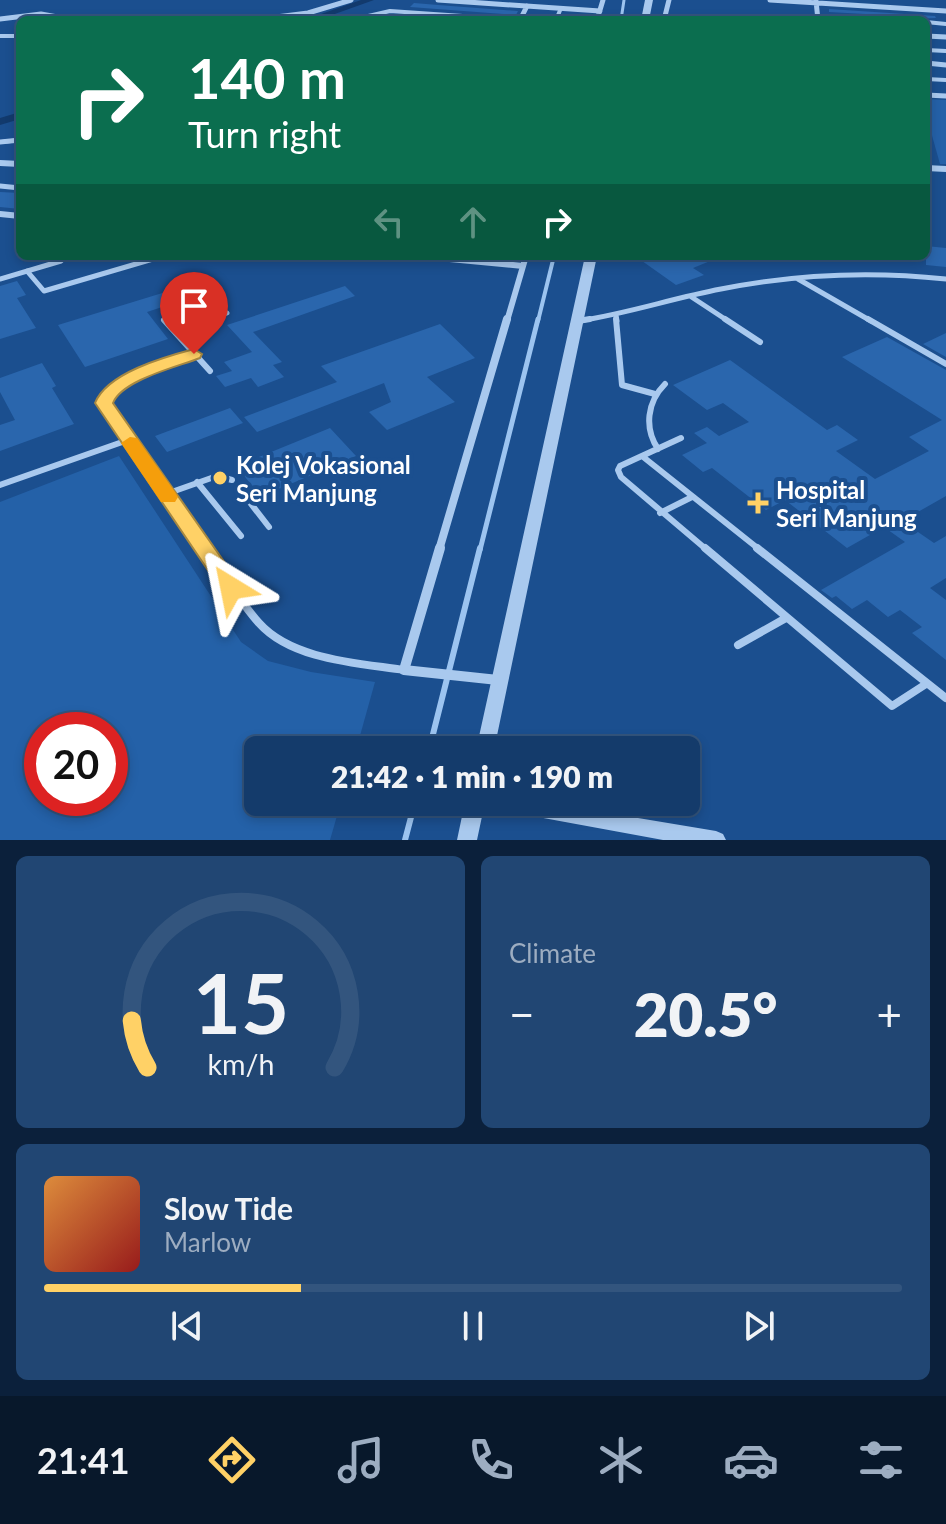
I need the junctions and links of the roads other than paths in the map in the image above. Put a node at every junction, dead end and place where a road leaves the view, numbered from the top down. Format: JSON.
{"nodes":[{"id":1,"x":351,"y":0,"type":"edge"},
{"id":2,"x":438,"y":0,"type":"edge"},
{"id":3,"x":603,"y":0,"type":"edge"},
{"id":4,"x":770,"y":0,"type":"edge"},
{"id":5,"x":816,"y":1,"type":"edge"},
{"id":6,"x":826,"y":2,"type":"edge"},
{"id":7,"x":527,"y":6,"type":"junction"},
{"id":8,"x":561,"y":8,"type":"junction"},
{"id":9,"x":600,"y":11,"type":"junction"},
{"id":10,"x":946,"y":11,"type":"edge"},
{"id":11,"x":25,"y":16,"type":"edge"},
{"id":12,"x":52,"y":16,"type":"edge"},
{"id":13,"x":284,"y":16,"type":"edge"},
{"id":14,"x":368,"y":16,"type":"edge"},
{"id":15,"x":462,"y":16,"type":"edge"},
{"id":16,"x":522,"y":16,"type":"edge"},
{"id":17,"x":558,"y":16,"type":"edge"},
{"id":18,"x":598,"y":16,"type":"edge"},
{"id":19,"x":149,"y":260,"type":"edge"},
{"id":20,"x":479,"y":260,"type":"edge"},
{"id":21,"x":525,"y":260,"type":"edge"},
{"id":22,"x":590,"y":260,"type":"edge"},
{"id":23,"x":61,"y":261,"type":"dead end"},
{"id":24,"x":523,"y":266,"type":"junction"},
{"id":25,"x":27,"y":271,"type":"junction"},
{"id":26,"x":0,"y":279,"type":"edge"},
{"id":27,"x":798,"y":279,"type":"junction"},
{"id":28,"x":946,"y":279,"type":"edge"},
{"id":29,"x":689,"y":296,"type":"junction"},
{"id":30,"x":227,"y":313,"type":"dead end"},
{"id":31,"x":616,"y":315,"type":"junction"},
{"id":32,"x":164,"y":320,"type":"dead end"},
{"id":33,"x":578,"y":321,"type":"junction"},
{"id":34,"x":174,"y":331,"type":"junction"},
{"id":35,"x":760,"y":342,"type":"dead end"},
{"id":36,"x":194,"y":354,"type":"junction"},
{"id":37,"x":946,"y":364,"type":"edge"},
{"id":38,"x":210,"y":371,"type":"dead end"},
{"id":39,"x":665,"y":384,"type":"dead end"},
{"id":40,"x":655,"y":394,"type":"junction"},
{"id":41,"x":681,"y":438,"type":"dead end"},
{"id":42,"x":128,"y":440,"type":"junction"},
{"id":43,"x":658,"y":449,"type":"junction"},
{"id":44,"x":642,"y":456,"type":"junction"},
{"id":45,"x":232,"y":480,"type":"dead end"},
{"id":46,"x":197,"y":482,"type":"junction"},
{"id":47,"x":0,"y":485,"type":"edge"},
{"id":48,"x":241,"y":491,"type":"dead end"},
{"id":49,"x":166,"y":494,"type":"junction"},
{"id":50,"x":692,"y":497,"type":"junction"},
{"id":51,"x":660,"y":513,"type":"junction"},
{"id":52,"x":269,"y":527,"type":"dead end"},
{"id":53,"x":241,"y":536,"type":"dead end"},
{"id":54,"x":786,"y":618,"type":"junction"},
{"id":55,"x":738,"y":645,"type":"dead end"},
{"id":56,"x":404,"y":670,"type":"junction"},
{"id":57,"x":498,"y":680,"type":"junction"},
{"id":58,"x":926,"y":684,"type":"junction"},
{"id":59,"x":946,"y":698,"type":"edge"},
{"id":60,"x":488,"y":736,"type":"edge"},
{"id":61,"x":472,"y":816,"type":"edge"},
{"id":62,"x":574,"y":816,"type":"edge"},
{"id":63,"x":467,"y":840,"type":"edge"},
{"id":64,"x":716,"y":840,"type":"edge"}],
"edges":[{"from":1,"to":13,"type":"street"},
{"from":2,"to":7,"type":"street"},
{"from":3,"to":9,"type":"street"},
{"from":4,"to":5,"type":"street"},
{"from":5,"to":6,"type":"street"},
{"from":6,"to":10,"type":"street"},
{"from":7,"to":8,"type":"street"},
{"from":7,"to":16,"type":"street"},
{"from":8,"to":9,"type":"street"},
{"from":8,"to":17,"type":"lane"},
{"from":9,"to":18,"type":"street"},
{"from":11,"to":12,"type":"street"},
{"from":14,"to":15,"type":"lane"},
{"from":19,"to":25,"type":"lane"},
{"from":20,"to":24,"type":"street"},
{"from":21,"to":24,"type":"street"},
{"from":22,"to":33,"type":"street"},
{"from":23,"to":25,"type":"lane"},
{"from":24,"to":56,"type":"street"},
{"from":25,"to":26,"type":"lane"},
{"from":27,"to":28,"type":"lane"},
{"from":27,"to":29,"type":"lane"},
{"from":27,"to":37,"type":"lane"},
{"from":29,"to":31,"type":"lane"},
{"from":29,"to":35,"type":"lane"},
{"from":30,"to":34,"type":"lane"},
{"from":31,"to":33,"type":"lane"},
{"from":31,"to":40,"type":"lane"},
{"from":32,"to":34,"type":"lane"},
{"from":33,"to":57,"type":"street"},
{"from":34,"to":36,"type":"lane"},
{"from":36,"to":38,"type":"lane"},
{"from":36,"to":42,"type":"lane"},
{"from":39,"to":40,"type":"lane"},
{"from":40,"to":43,"type":"lane"},
{"from":41,"to":43,"type":"lane"},
{"from":42,"to":47,"type":"lane"},
{"from":42,"to":49,"type":"lane"},
{"from":43,"to":44,"type":"lane"},
{"from":44,"to":50,"type":"lane"},
{"from":44,"to":51,"type":"lane"},
{"from":45,"to":46,"type":"lane"},
{"from":46,"to":49,"type":"lane"},
{"from":46,"to":53,"type":"lane"},
{"from":48,"to":52,"type":"lane"},
{"from":49,"to":56,"type":"lane"},
{"from":50,"to":51,"type":"lane"},
{"from":50,"to":58,"type":"lane"},
{"from":51,"to":54,"type":"lane"},
{"from":54,"to":55,"type":"lane"},
{"from":54,"to":58,"type":"lane"},
{"from":56,"to":57,"type":"street"},
{"from":57,"to":60,"type":"street"},
{"from":58,"to":59,"type":"lane"},
{"from":61,"to":63,"type":"street"},
{"from":62,"to":64,"type":"street"}]}
